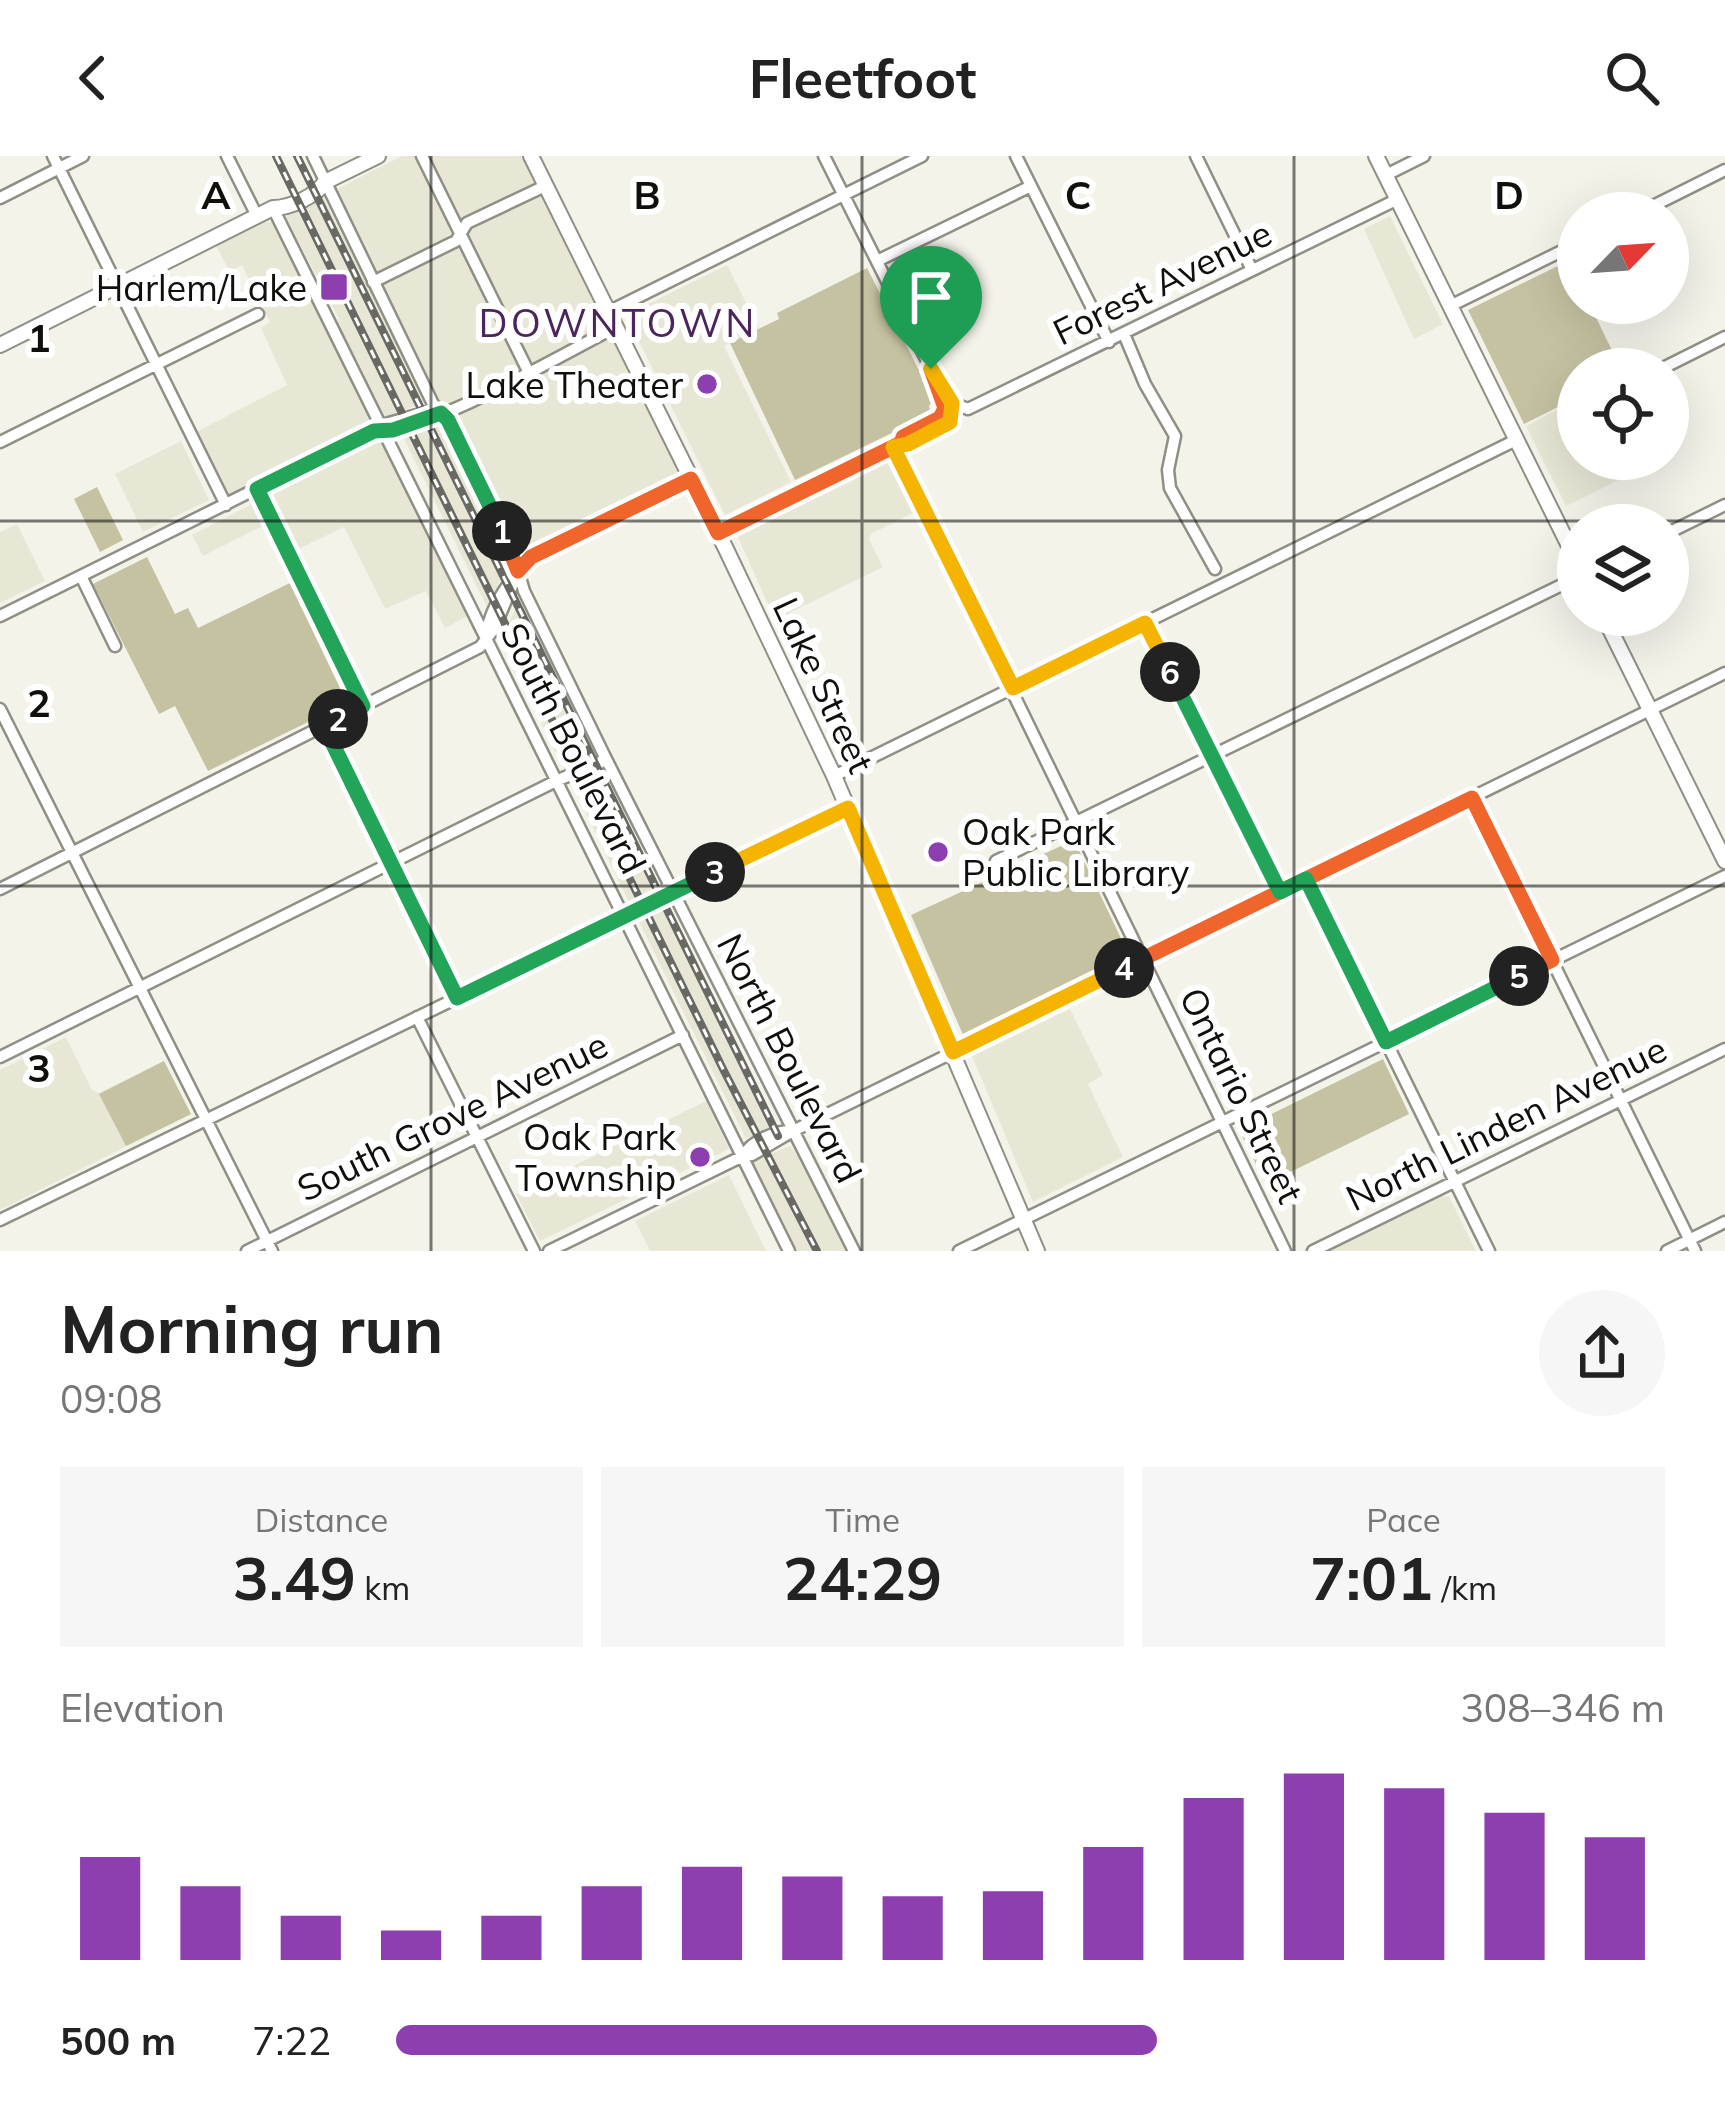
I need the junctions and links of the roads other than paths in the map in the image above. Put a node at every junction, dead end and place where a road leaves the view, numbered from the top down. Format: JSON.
{"nodes":[{"id":1,"x":83,"y":156,"type":"edge"},
{"id":2,"x":227,"y":156,"type":"edge"},
{"id":3,"x":313,"y":156,"type":"edge"},
{"id":4,"x":378,"y":156,"type":"edge"},
{"id":5,"x":530,"y":156,"type":"edge"},
{"id":6,"x":824,"y":156,"type":"edge"},
{"id":7,"x":922,"y":156,"type":"edge"},
{"id":8,"x":1016,"y":156,"type":"edge"},
{"id":9,"x":1196,"y":156,"type":"edge"},
{"id":10,"x":1376,"y":156,"type":"edge"},
{"id":11,"x":1424,"y":156,"type":"edge"},
{"id":12,"x":424,"y":157,"type":"edge"},
{"id":13,"x":56,"y":162,"type":"edge"},
{"id":14,"x":1725,"y":170,"type":"edge"},
{"id":15,"x":1386,"y":175,"type":"junction"},
{"id":16,"x":325,"y":182,"type":"junction"},
{"id":17,"x":545,"y":186,"type":"junction"},
{"id":18,"x":1031,"y":186,"type":"junction"},
{"id":19,"x":1681,"y":192,"type":"edge"},
{"id":20,"x":844,"y":195,"type":"junction"},
{"id":21,"x":0,"y":198,"type":"edge"},
{"id":22,"x":1398,"y":199,"type":"junction"},
{"id":23,"x":273,"y":208,"type":"junction"},
{"id":24,"x":257,"y":216,"type":"junction"},
{"id":25,"x":461,"y":233,"type":"junction"},
{"id":26,"x":1557,"y":253,"type":"edge"},
{"id":27,"x":877,"y":261,"type":"junction"},
{"id":28,"x":1252,"y":270,"type":"junction"},
{"id":29,"x":373,"y":282,"type":"junction"},
{"id":30,"x":117,"y":286,"type":"junction"},
{"id":31,"x":1450,"y":306,"type":"junction"},
{"id":32,"x":258,"y":314,"type":"dead end"},
{"id":33,"x":612,"y":319,"type":"junction"},
{"id":34,"x":1124,"y":334,"type":"junction"},
{"id":35,"x":1725,"y":337,"type":"edge"},
{"id":36,"x":1109,"y":342,"type":"junction"},
{"id":37,"x":0,"y":345,"type":"edge"},
{"id":38,"x":1689,"y":355,"type":"edge"},
{"id":39,"x":156,"y":365,"type":"junction"},
{"id":40,"x":528,"y":371,"type":"junction"},
{"id":41,"x":948,"y":401,"type":"junction"},
{"id":42,"x":441,"y":413,"type":"junction"},
{"id":43,"x":382,"y":429,"type":"junction"},
{"id":44,"x":1516,"y":440,"type":"junction"},
{"id":45,"x":0,"y":442,"type":"edge"},
{"id":46,"x":897,"y":445,"type":"junction"},
{"id":47,"x":691,"y":479,"type":"junction"},
{"id":48,"x":257,"y":489,"type":"junction"},
{"id":49,"x":226,"y":505,"type":"junction"},
{"id":50,"x":1725,"y":505,"type":"edge"},
{"id":51,"x":1557,"y":522,"type":"edge"},
{"id":52,"x":1689,"y":523,"type":"edge"},
{"id":53,"x":718,"y":533,"type":"junction"},
{"id":54,"x":1215,"y":569,"type":"dead end"},
{"id":55,"x":518,"y":571,"type":"junction"},
{"id":56,"x":81,"y":576,"type":"junction"},
{"id":57,"x":1557,"y":587,"type":"edge"},
{"id":58,"x":0,"y":616,"type":"edge"},
{"id":59,"x":1145,"y":623,"type":"junction"},
{"id":60,"x":1613,"y":636,"type":"edge"},
{"id":61,"x":486,"y":638,"type":"junction"},
{"id":62,"x":115,"y":646,"type":"dead end"},
{"id":63,"x":1725,"y":673,"type":"edge"},
{"id":64,"x":1013,"y":688,"type":"junction"},
{"id":65,"x":363,"y":706,"type":"junction"},
{"id":66,"x":0,"y":709,"type":"edge"},
{"id":67,"x":1650,"y":710,"type":"junction"},
{"id":68,"x":324,"y":726,"type":"junction"},
{"id":69,"x":605,"y":757,"type":"junction"},
{"id":70,"x":1212,"y":758,"type":"junction"},
{"id":71,"x":834,"y":776,"type":"junction"},
{"id":72,"x":558,"y":780,"type":"junction"},
{"id":73,"x":1472,"y":798,"type":"junction"},
{"id":74,"x":848,"y":808,"type":"junction"},
{"id":75,"x":1078,"y":823,"type":"junction"},
{"id":76,"x":72,"y":853,"type":"junction"},
{"id":77,"x":996,"y":861,"type":"dead end"},
{"id":78,"x":1725,"y":861,"type":"edge"},
{"id":79,"x":390,"y":862,"type":"junction"},
{"id":80,"x":1725,"y":876,"type":"edge"},
{"id":81,"x":1306,"y":879,"type":"junction"},
{"id":82,"x":0,"y":890,"type":"edge"},
{"id":83,"x":673,"y":892,"type":"junction"},
{"id":84,"x":1280,"y":892,"type":"junction"},
{"id":85,"x":624,"y":915,"type":"junction"},
{"id":86,"x":1143,"y":959,"type":"junction"},
{"id":87,"x":1552,"y":960,"type":"junction"},
{"id":88,"x":140,"y":987,"type":"junction"},
{"id":89,"x":457,"y":998,"type":"junction"},
{"id":90,"x":417,"y":1017,"type":"junction"},
{"id":91,"x":683,"y":1036,"type":"junction"},
{"id":92,"x":1386,"y":1042,"type":"junction"},
{"id":93,"x":1725,"y":1049,"type":"edge"},
{"id":94,"x":953,"y":1052,"type":"junction"},
{"id":95,"x":0,"y":1057,"type":"edge"},
{"id":96,"x":1621,"y":1100,"type":"junction"},
{"id":97,"x":206,"y":1121,"type":"junction"},
{"id":98,"x":1222,"y":1122,"type":"junction"},
{"id":99,"x":793,"y":1131,"type":"junction"},
{"id":100,"x":477,"y":1137,"type":"junction"},
{"id":101,"x":743,"y":1156,"type":"junction"},
{"id":102,"x":1455,"y":1182,"type":"junction"},
{"id":103,"x":1024,"y":1219,"type":"junction"},
{"id":104,"x":4,"y":1221,"type":"edge"},
{"id":105,"x":1725,"y":1222,"type":"edge"},
{"id":106,"x":1693,"y":1245,"type":"edge"},
{"id":107,"x":269,"y":1246,"type":"edge"},
{"id":108,"x":248,"y":1251,"type":"edge"},
{"id":109,"x":534,"y":1251,"type":"edge"},
{"id":110,"x":549,"y":1251,"type":"edge"},
{"id":111,"x":789,"y":1251,"type":"edge"},
{"id":112,"x":854,"y":1251,"type":"edge"},
{"id":113,"x":959,"y":1251,"type":"edge"},
{"id":114,"x":1037,"y":1251,"type":"edge"},
{"id":115,"x":1285,"y":1251,"type":"edge"},
{"id":116,"x":1313,"y":1251,"type":"edge"},
{"id":117,"x":1489,"y":1251,"type":"edge"},
{"id":118,"x":1667,"y":1251,"type":"edge"}],
"edges":[{"from":1,"to":13,"type":"street"},
{"from":2,"to":24,"type":"street"},
{"from":3,"to":16,"type":"street","name":"North Boulevard"},
{"from":4,"to":16,"type":"main road"},
{"from":5,"to":17,"type":"main road","name":"Lake Street"},
{"from":6,"to":20,"type":"street"},
{"from":7,"to":20,"type":"street"},
{"from":8,"to":18,"type":"street"},
{"from":9,"to":28,"type":"street"},
{"from":10,"to":15,"type":"main road"},
{"from":11,"to":15,"type":"street"},
{"from":12,"to":25,"type":"street"},
{"from":13,"to":21,"type":"street"},
{"from":13,"to":30,"type":"street"},
{"from":14,"to":19,"type":"street"},
{"from":15,"to":22,"type":"main road"},
{"from":16,"to":23,"type":"main road"},
{"from":16,"to":29,"type":"street","name":"North Boulevard"},
{"from":17,"to":25,"type":"street"},
{"from":17,"to":33,"type":"main road","name":"Lake Street"},
{"from":18,"to":27,"type":"street"},
{"from":18,"to":36,"type":"street"},
{"from":20,"to":27,"type":"street"},
{"from":20,"to":33,"type":"street"},
{"from":22,"to":28,"type":"street","name":"Forest Avenue"},
{"from":22,"to":31,"type":"main road"},
{"from":23,"to":24,"type":"main road"},
{"from":23,"to":43,"type":"street","name":"South Boulevard"},
{"from":24,"to":30,"type":"main road"},
{"from":25,"to":29,"type":"street"},
{"from":25,"to":40,"type":"street"},
{"from":26,"to":31,"type":"street"},
{"from":27,"to":41,"type":"street"},
{"from":28,"to":34,"type":"street","name":"Forest Avenue"},
{"from":29,"to":42,"type":"street","name":"North Boulevard"},
{"from":30,"to":37,"type":"main road"},
{"from":30,"to":39,"type":"street"},
{"from":31,"to":44,"type":"main road"},
{"from":32,"to":39,"type":"street"},
{"from":33,"to":40,"type":"street"},
{"from":33,"to":47,"type":"main road","name":"Lake Street"},
{"from":34,"to":36,"type":"street","name":"Forest Avenue"},
{"from":34,"to":54,"type":"street"},
{"from":35,"to":38,"type":"street"},
{"from":36,"to":41,"type":"street","name":"Forest Avenue"},
{"from":39,"to":45,"type":"street"},
{"from":39,"to":49,"type":"street"},
{"from":40,"to":42,"type":"street"},
{"from":41,"to":46,"type":"street"},
{"from":42,"to":43,"type":"street"},
{"from":42,"to":55,"type":"street","name":"North Boulevard"},
{"from":43,"to":48,"type":"street"},
{"from":43,"to":61,"type":"street","name":"South Boulevard"},
{"from":44,"to":51,"type":"main road"},
{"from":44,"to":59,"type":"street"},
{"from":46,"to":53,"type":"street"},
{"from":46,"to":64,"type":"street","name":"Ontario Street"},
{"from":47,"to":53,"type":"main road","name":"Lake Street"},
{"from":47,"to":55,"type":"street"},
{"from":48,"to":49,"type":"street"},
{"from":48,"to":65,"type":"street"},
{"from":49,"to":56,"type":"street"},
{"from":50,"to":52,"type":"street"},
{"from":53,"to":71,"type":"main road","name":"Lake Street"},
{"from":55,"to":61,"type":"street"},
{"from":55,"to":69,"type":"street","name":"North Boulevard"},
{"from":56,"to":58,"type":"street"},
{"from":56,"to":62,"type":"street"},
{"from":57,"to":70,"type":"street"},
{"from":59,"to":64,"type":"street"},
{"from":59,"to":70,"type":"street"},
{"from":60,"to":67,"type":"main road"},
{"from":61,"to":65,"type":"street"},
{"from":61,"to":72,"type":"street","name":"South Boulevard"},
{"from":63,"to":67,"type":"street"},
{"from":64,"to":71,"type":"street"},
{"from":64,"to":75,"type":"street","name":"Ontario Street"},
{"from":65,"to":68,"type":"street"},
{"from":66,"to":76,"type":"street"},
{"from":67,"to":73,"type":"street"},
{"from":67,"to":78,"type":"main road"},
{"from":68,"to":76,"type":"street"},
{"from":68,"to":79,"type":"street"},
{"from":69,"to":72,"type":"street"},
{"from":69,"to":83,"type":"street","name":"North Boulevard"},
{"from":70,"to":75,"type":"street"},
{"from":70,"to":84,"type":"street"},
{"from":71,"to":74,"type":"main road","name":"Lake Street"},
{"from":72,"to":79,"type":"street"},
{"from":72,"to":85,"type":"street","name":"South Boulevard"},
{"from":73,"to":81,"type":"street"},
{"from":73,"to":87,"type":"street"},
{"from":74,"to":83,"type":"street"},
{"from":74,"to":94,"type":"main road","name":"Lake Street"},
{"from":75,"to":77,"type":"street"},
{"from":75,"to":86,"type":"street","name":"Ontario Street"},
{"from":76,"to":82,"type":"street"},
{"from":76,"to":88,"type":"street"},
{"from":79,"to":88,"type":"street"},
{"from":79,"to":89,"type":"street"},
{"from":80,"to":87,"type":"street"},
{"from":81,"to":84,"type":"street"},
{"from":81,"to":92,"type":"street"},
{"from":83,"to":85,"type":"street"},
{"from":83,"to":99,"type":"street","name":"North Boulevard"},
{"from":84,"to":86,"type":"street"},
{"from":85,"to":89,"type":"street"},
{"from":85,"to":91,"type":"street","name":"South Boulevard"},
{"from":86,"to":94,"type":"street"},
{"from":86,"to":98,"type":"street","name":"Ontario Street"},
{"from":87,"to":92,"type":"street"},
{"from":87,"to":96,"type":"street"},
{"from":88,"to":95,"type":"street"},
{"from":88,"to":97,"type":"street"},
{"from":89,"to":90,"type":"street"},
{"from":90,"to":97,"type":"street"},
{"from":90,"to":100,"type":"street"},
{"from":91,"to":100,"type":"street","name":"South Grove Avenue"},
{"from":91,"to":101,"type":"street","name":"South Boulevard"},
{"from":92,"to":98,"type":"street"},
{"from":92,"to":102,"type":"street"},
{"from":93,"to":96,"type":"street","name":"North Linden Avenue"},
{"from":94,"to":99,"type":"street"},
{"from":94,"to":103,"type":"main road","name":"Lake Street"},
{"from":96,"to":102,"type":"street","name":"North Linden Avenue"},
{"from":96,"to":106,"type":"street"},
{"from":97,"to":104,"type":"street"},
{"from":97,"to":107,"type":"street"},
{"from":98,"to":103,"type":"street"},
{"from":98,"to":115,"type":"street","name":"Ontario Street"},
{"from":99,"to":101,"type":"street"},
{"from":99,"to":112,"type":"street","name":"North Boulevard"},
{"from":100,"to":107,"type":"street","name":"South Grove Avenue"},
{"from":100,"to":109,"type":"street"},
{"from":101,"to":110,"type":"street"},
{"from":101,"to":111,"type":"street","name":"South Boulevard"},
{"from":102,"to":116,"type":"street","name":"North Linden Avenue"},
{"from":102,"to":117,"type":"street"},
{"from":103,"to":113,"type":"street"},
{"from":103,"to":114,"type":"main road","name":"Lake Street"},
{"from":105,"to":106,"type":"street"},
{"from":106,"to":118,"type":"street"},
{"from":107,"to":108,"type":"street","name":"South Grove Avenue"}]}
